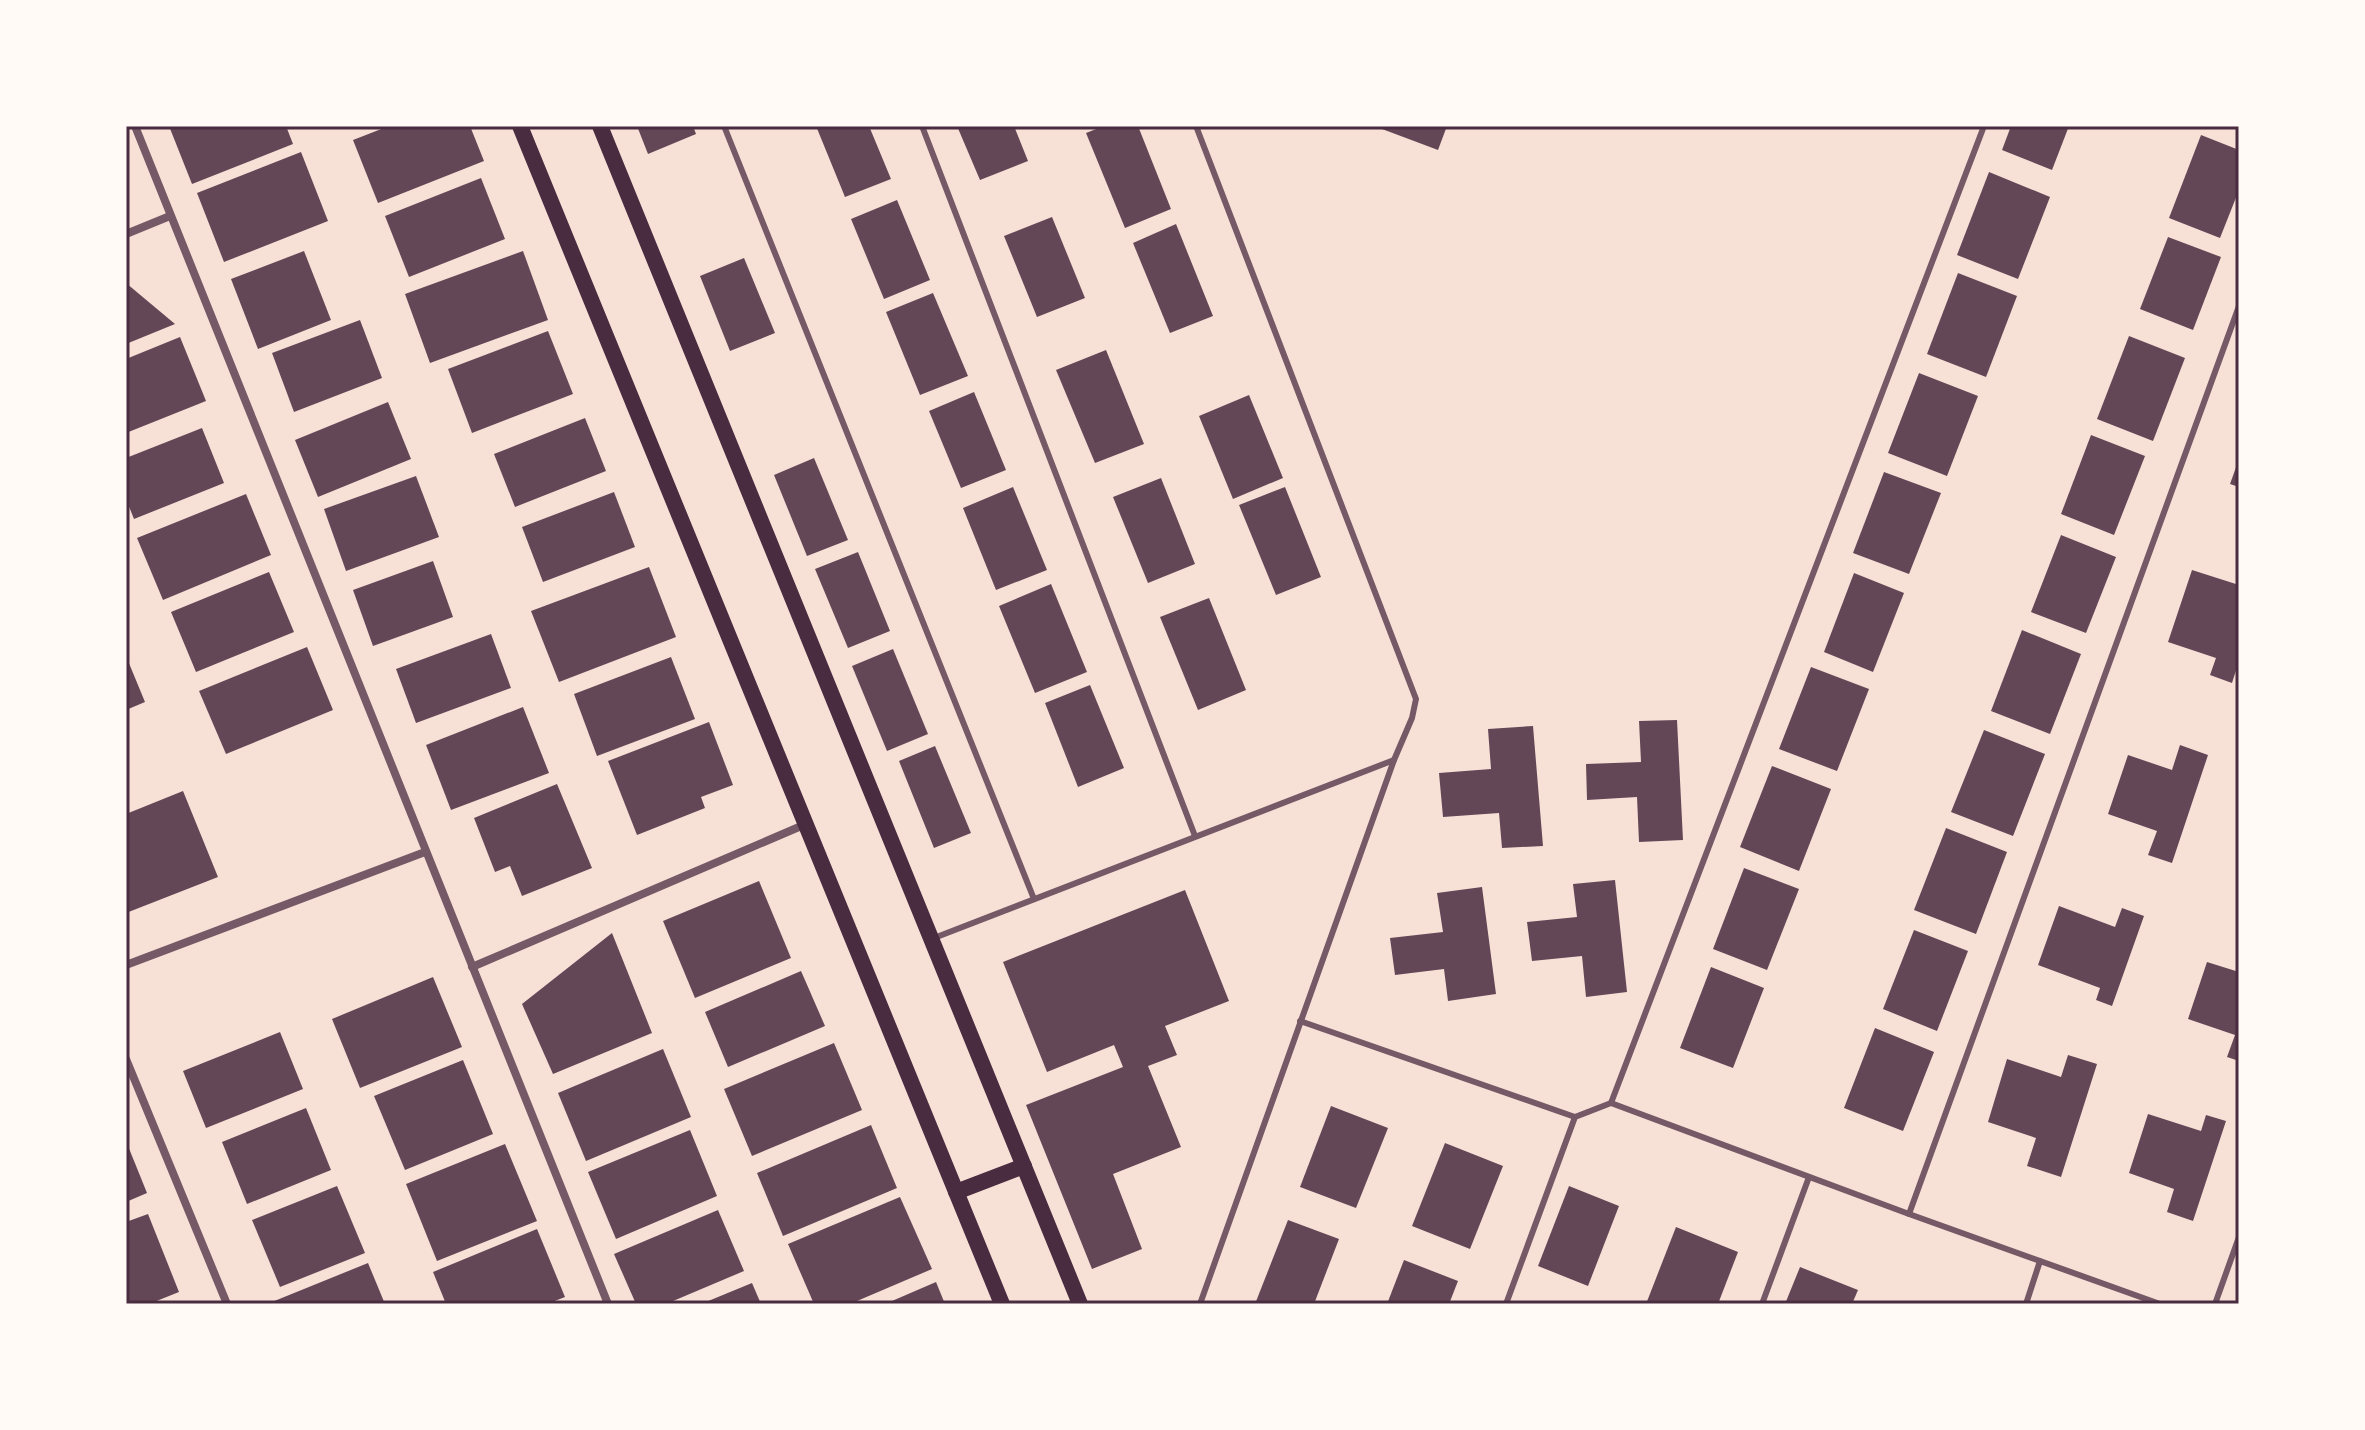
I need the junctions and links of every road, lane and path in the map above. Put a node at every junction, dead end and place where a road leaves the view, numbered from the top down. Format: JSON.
{"nodes":[{"id":1,"x":135,"y":126,"type":"edge"},
{"id":2,"x":520,"y":126,"type":"edge"},
{"id":3,"x":600,"y":126,"type":"edge"},
{"id":4,"x":724,"y":126,"type":"edge"},
{"id":5,"x":922,"y":126,"type":"edge"},
{"id":6,"x":1196,"y":126,"type":"edge"},
{"id":7,"x":1984,"y":126,"type":"edge"},
{"id":8,"x":170,"y":216,"type":"junction"},
{"id":9,"x":126,"y":234,"type":"edge"},
{"id":10,"x":2239,"y":306,"type":"edge"},
{"id":11,"x":1394,"y":760,"type":"junction"},
{"id":12,"x":806,"y":824,"type":"junction"},
{"id":13,"x":1195,"y":836,"type":"junction"},
{"id":14,"x":425,"y":852,"type":"junction"},
{"id":15,"x":1034,"y":899,"type":"junction"},
{"id":16,"x":931,"y":939,"type":"junction"},
{"id":17,"x":126,"y":965,"type":"edge"},
{"id":18,"x":472,"y":967,"type":"junction"},
{"id":19,"x":1300,"y":1021,"type":"junction"},
{"id":20,"x":126,"y":1059,"type":"edge"},
{"id":21,"x":1611,"y":1103,"type":"junction"},
{"id":22,"x":1575,"y":1117,"type":"junction"},
{"id":23,"x":1024,"y":1166,"type":"junction"},
{"id":24,"x":1809,"y":1177,"type":"junction"},
{"id":25,"x":956,"y":1192,"type":"junction"},
{"id":26,"x":1909,"y":1214,"type":"junction"},
{"id":27,"x":2239,"y":1237,"type":"edge"},
{"id":28,"x":2040,"y":1261,"type":"junction"},
{"id":29,"x":227,"y":1304,"type":"edge"},
{"id":30,"x":608,"y":1304,"type":"edge"},
{"id":31,"x":1002,"y":1304,"type":"edge"},
{"id":32,"x":1080,"y":1304,"type":"edge"},
{"id":33,"x":1200,"y":1304,"type":"edge"},
{"id":34,"x":1506,"y":1304,"type":"edge"},
{"id":35,"x":1762,"y":1304,"type":"edge"},
{"id":36,"x":2026,"y":1304,"type":"edge"},
{"id":37,"x":2160,"y":1304,"type":"edge"},
{"id":38,"x":2215,"y":1304,"type":"edge"}],
"edges":[{"from":1,"to":8,"type":"street"},
{"from":2,"to":12,"type":"main road"},
{"from":3,"to":16,"type":"main road"},
{"from":4,"to":15,"type":"lane"},
{"from":5,"to":13,"type":"lane"},
{"from":6,"to":11,"type":"lane"},
{"from":7,"to":21,"type":"lane"},
{"from":8,"to":9,"type":"street"},
{"from":8,"to":14,"type":"street"},
{"from":10,"to":26,"type":"lane"},
{"from":11,"to":13,"type":"lane"},
{"from":11,"to":19,"type":"lane"},
{"from":12,"to":18,"type":"street"},
{"from":12,"to":25,"type":"main road"},
{"from":13,"to":15,"type":"lane"},
{"from":14,"to":17,"type":"street"},
{"from":14,"to":18,"type":"street"},
{"from":15,"to":16,"type":"lane"},
{"from":16,"to":23,"type":"main road"},
{"from":18,"to":30,"type":"street"},
{"from":19,"to":22,"type":"lane"},
{"from":19,"to":33,"type":"lane"},
{"from":20,"to":29,"type":"street"},
{"from":21,"to":22,"type":"lane"},
{"from":21,"to":24,"type":"lane"},
{"from":22,"to":34,"type":"lane"},
{"from":23,"to":25,"type":"main road"},
{"from":23,"to":32,"type":"main road"},
{"from":24,"to":26,"type":"lane"},
{"from":24,"to":35,"type":"lane"},
{"from":25,"to":31,"type":"main road"},
{"from":26,"to":28,"type":"lane"},
{"from":27,"to":38,"type":"lane"},
{"from":28,"to":36,"type":"lane"},
{"from":28,"to":37,"type":"lane"}]}
